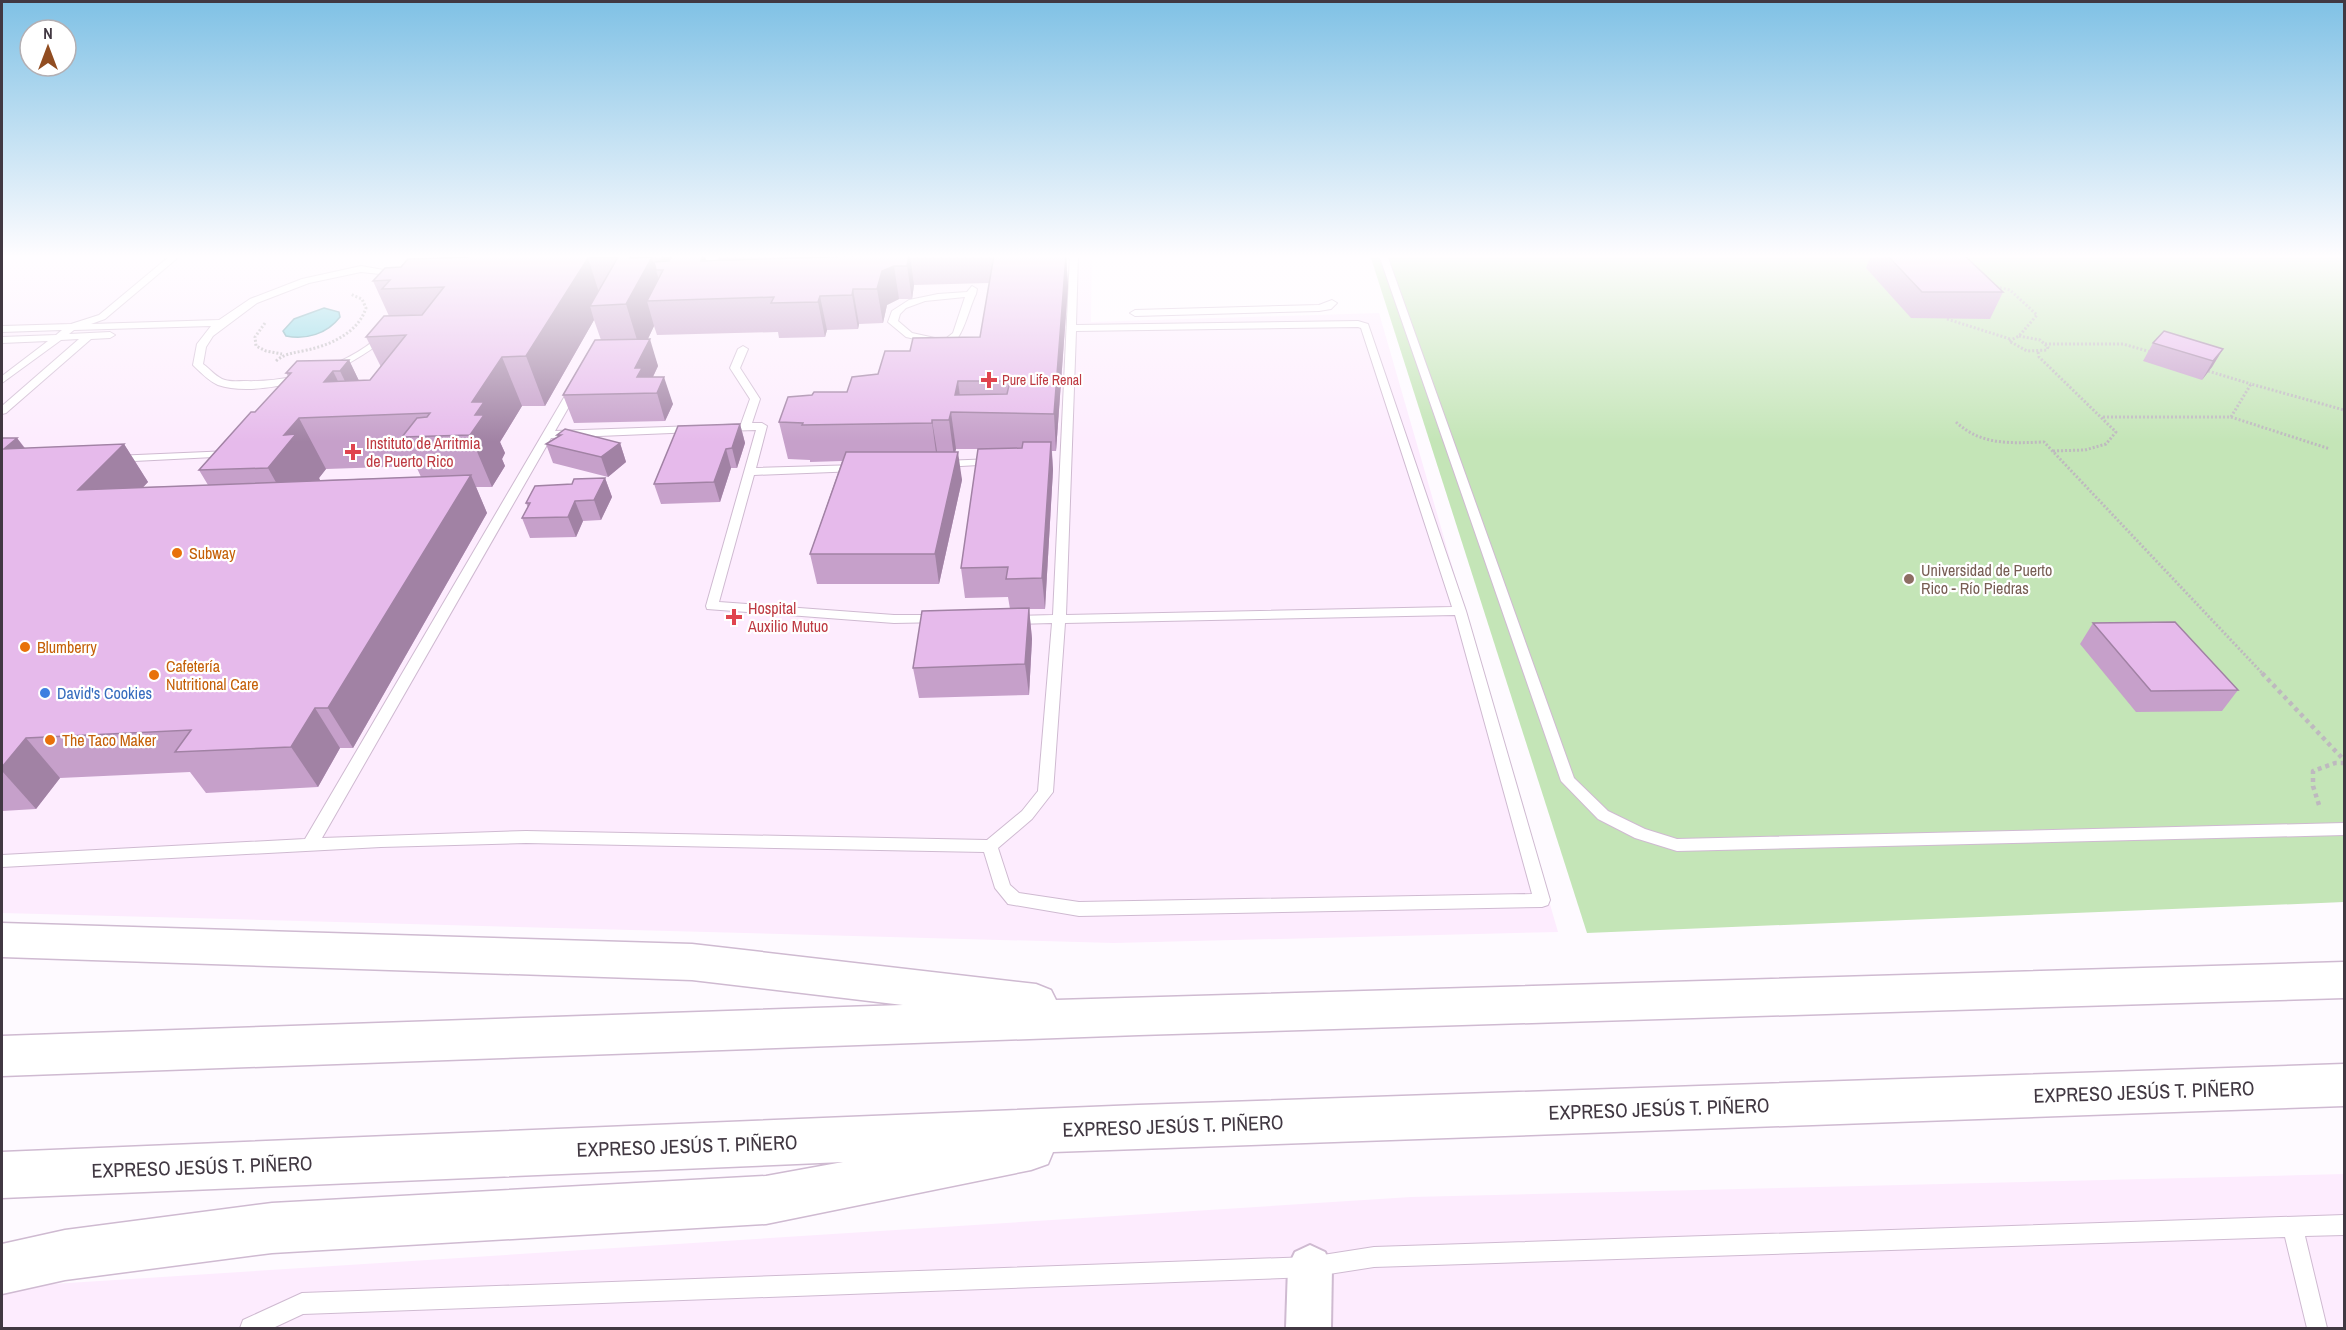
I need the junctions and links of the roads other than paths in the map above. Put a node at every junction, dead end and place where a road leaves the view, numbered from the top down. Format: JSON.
{"nodes":[{"id":1,"x":106,"y":317,"type":"edge"},
{"id":2,"x":230,"y":317,"type":"edge"},
{"id":3,"x":403,"y":317,"type":"edge"},
{"id":4,"x":893,"y":317,"type":"edge"},
{"id":5,"x":963,"y":317,"type":"edge"},
{"id":6,"x":1071,"y":317,"type":"edge"},
{"id":7,"x":1405,"y":317,"type":"edge"},
{"id":8,"x":101,"y":321,"type":"junction"},
{"id":9,"x":217,"y":326,"type":"junction"},
{"id":10,"x":72,"y":327,"type":"junction"},
{"id":11,"x":1071,"y":328,"type":"junction"},
{"id":12,"x":2,"y":329,"type":"edge"},
{"id":13,"x":89,"y":336,"type":"junction"},
{"id":14,"x":55,"y":338,"type":"junction"},
{"id":15,"x":2,"y":340,"type":"edge"},
{"id":16,"x":945,"y":342,"type":"junction"},
{"id":17,"x":743,"y":349,"type":"dead end"},
{"id":18,"x":932,"y":356,"type":"edge"},
{"id":19,"x":329,"y":369,"type":"junction"},
{"id":20,"x":582,"y":375,"type":"edge"},
{"id":21,"x":2,"y":380,"type":"edge"},
{"id":22,"x":314,"y":386,"type":"edge"},
{"id":23,"x":2,"y":411,"type":"edge"},
{"id":24,"x":745,"y":427,"type":"junction"},
{"id":25,"x":547,"y":435,"type":"junction"},
{"id":26,"x":236,"y":460,"type":"edge"},
{"id":27,"x":1007,"y":461,"type":"edge"},
{"id":28,"x":175,"y":465,"type":"dead end"},
{"id":29,"x":925,"y":465,"type":"edge"},
{"id":30,"x":867,"y":467,"type":"edge"},
{"id":31,"x":749,"y":472,"type":"junction"},
{"id":32,"x":1460,"y":611,"type":"junction"},
{"id":33,"x":953,"y":620,"type":"edge"},
{"id":34,"x":1000,"y":620,"type":"edge"},
{"id":35,"x":1059,"y":620,"type":"junction"},
{"id":36,"x":2340,"y":829,"type":"edge"},
{"id":37,"x":309,"y":846,"type":"junction"},
{"id":38,"x":990,"y":846,"type":"junction"},
{"id":39,"x":2,"y":861,"type":"edge"},
{"id":40,"x":2,"y":940,"type":"edge"},
{"id":41,"x":2344,"y":980,"type":"edge"},
{"id":42,"x":1139,"y":1016,"type":"junction"},
{"id":43,"x":2,"y":1056,"type":"edge"},
{"id":44,"x":2344,"y":1085,"type":"edge"},
{"id":45,"x":1138,"y":1127,"type":"junction"},
{"id":46,"x":2,"y":1175,"type":"edge"},
{"id":47,"x":2344,"y":1225,"type":"edge"},
{"id":48,"x":2293,"y":1227,"type":"junction"},
{"id":49,"x":1310,"y":1267,"type":"junction"},
{"id":50,"x":2,"y":1269,"type":"edge"},
{"id":51,"x":251,"y":1329,"type":"edge"},
{"id":52,"x":1308,"y":1329,"type":"edge"},
{"id":53,"x":2317,"y":1329,"type":"edge"}],
"edges":[{"from":1,"to":8,"type":"lane"},
{"from":2,"to":9,"type":"lane"},
{"from":3,"to":19,"type":"lane"},
{"from":4,"to":16,"type":"lane"},
{"from":5,"to":16,"type":"lane"},
{"from":6,"to":11,"type":"lane"},
{"from":7,"to":36,"type":"lane"},
{"from":8,"to":9,"type":"lane"},
{"from":8,"to":10,"type":"lane"},
{"from":8,"to":13,"type":"lane"},
{"from":9,"to":13,"type":"lane"},
{"from":9,"to":19,"type":"lane"},
{"from":10,"to":12,"type":"lane"},
{"from":10,"to":14,"type":"lane"},
{"from":11,"to":32,"type":"lane"},
{"from":11,"to":35,"type":"lane"},
{"from":13,"to":14,"type":"lane"},
{"from":13,"to":23,"type":"lane"},
{"from":14,"to":15,"type":"lane"},
{"from":14,"to":21,"type":"lane"},
{"from":16,"to":18,"type":"lane"},
{"from":17,"to":24,"type":"lane"},
{"from":19,"to":22,"type":"lane"},
{"from":20,"to":25,"type":"lane"},
{"from":24,"to":25,"type":"lane"},
{"from":24,"to":31,"type":"lane"},
{"from":25,"to":37,"type":"lane"},
{"from":26,"to":28,"type":"lane"},
{"from":27,"to":29,"type":"lane"},
{"from":30,"to":31,"type":"lane"},
{"from":31,"to":33,"type":"lane"},
{"from":32,"to":35,"type":"lane"},
{"from":32,"to":38,"type":"lane"},
{"from":34,"to":35,"type":"lane"},
{"from":35,"to":38,"type":"lane"},
{"from":37,"to":38,"type":"lane"},
{"from":37,"to":39,"type":"lane"},
{"from":40,"to":42,"type":"highway"},
{"from":41,"to":42,"type":"highway"},
{"from":42,"to":43,"type":"highway"},
{"from":44,"to":45,"type":"highway","name":"EXPRESO JESÚS T. PIÑERO"},
{"from":45,"to":46,"type":"highway","name":"EXPRESO JESÚS T. PIÑERO"},
{"from":45,"to":50,"type":"highway"},
{"from":47,"to":48,"type":"lane"},
{"from":48,"to":49,"type":"lane"},
{"from":48,"to":53,"type":"lane"},
{"from":49,"to":51,"type":"lane"},
{"from":49,"to":52,"type":"street"}]}
